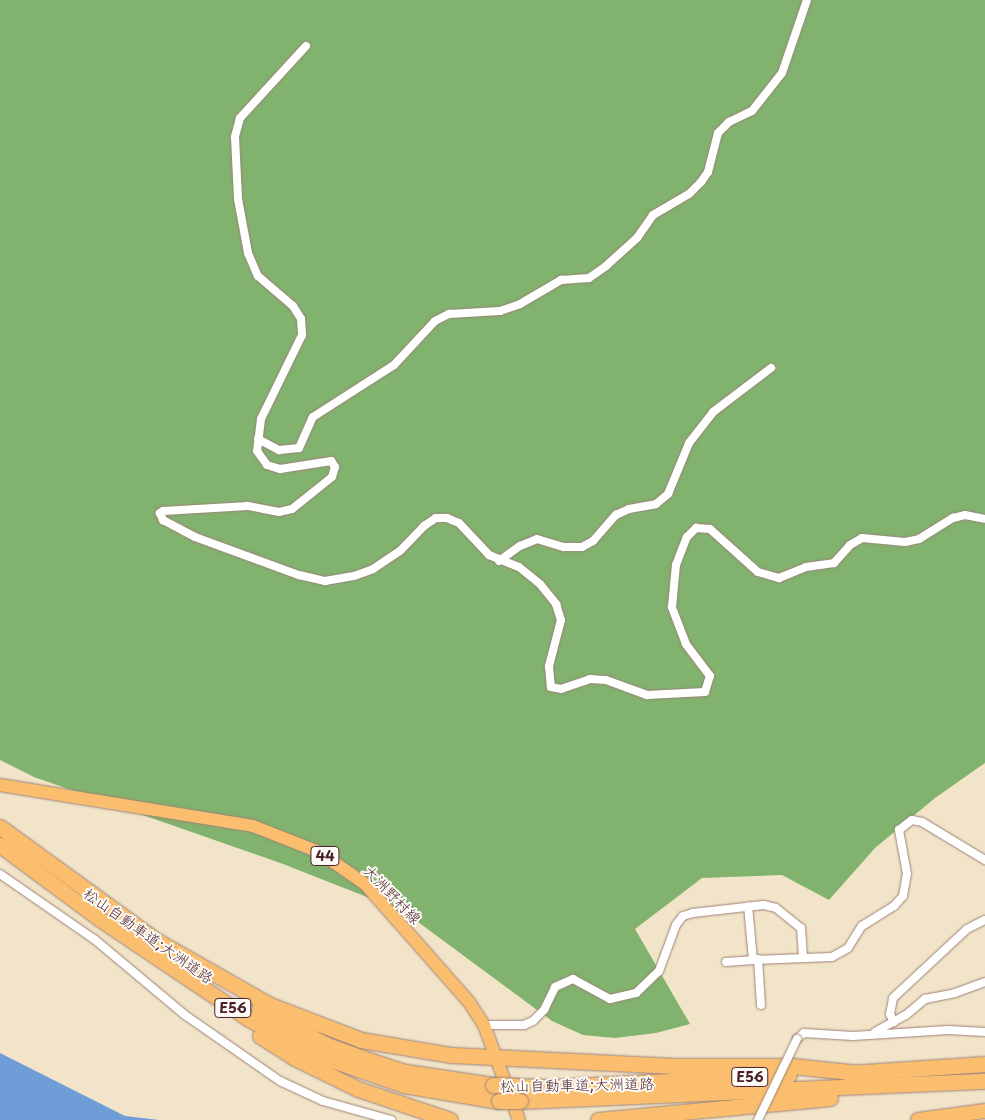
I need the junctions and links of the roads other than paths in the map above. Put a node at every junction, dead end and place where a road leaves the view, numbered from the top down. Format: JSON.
{"nodes":[{"id":1,"x":806,"y":0,"type":"edge"},
{"id":2,"x":306,"y":46,"type":"dead end"},
{"id":3,"x":771,"y":368,"type":"dead end"},
{"id":4,"x":258,"y":439,"type":"junction"},
{"id":5,"x":985,"y":519,"type":"edge"},
{"id":6,"x":500,"y":560,"type":"junction"},
{"id":7,"x":0,"y":785,"type":"edge"},
{"id":8,"x":0,"y":827,"type":"edge"},
{"id":9,"x":0,"y":845,"type":"edge"},
{"id":10,"x":985,"y":860,"type":"edge"},
{"id":11,"x":0,"y":874,"type":"edge"},
{"id":12,"x":748,"y":906,"type":"junction"},
{"id":13,"x":985,"y":920,"type":"edge"},
{"id":14,"x":150,"y":945,"type":"junction"},
{"id":15,"x":803,"y":956,"type":"junction"},
{"id":16,"x":755,"y":960,"type":"junction"},
{"id":17,"x":726,"y":962,"type":"dead end"},
{"id":18,"x":985,"y":982,"type":"edge"},
{"id":19,"x":761,"y":1005,"type":"dead end"},
{"id":20,"x":894,"y":1022,"type":"junction"},
{"id":21,"x":484,"y":1025,"type":"junction"},
{"id":22,"x":985,"y":1032,"type":"edge"},
{"id":23,"x":871,"y":1034,"type":"junction"},
{"id":24,"x":494,"y":1058,"type":"junction"},
{"id":25,"x":985,"y":1064,"type":"edge"},
{"id":26,"x":859,"y":1073,"type":"junction"},
{"id":27,"x":985,"y":1081,"type":"edge"},
{"id":28,"x":943,"y":1083,"type":"junction"},
{"id":29,"x":985,"y":1111,"type":"edge"},
{"id":30,"x":391,"y":1120,"type":"edge"},
{"id":31,"x":450,"y":1120,"type":"edge"},
{"id":32,"x":519,"y":1120,"type":"edge"},
{"id":33,"x":598,"y":1120,"type":"edge"},
{"id":34,"x":758,"y":1120,"type":"edge"},
{"id":35,"x":918,"y":1120,"type":"edge"}],
"edges":[{"from":1,"to":4,"type":"street"},
{"from":2,"to":4,"type":"street"},
{"from":3,"to":6,"type":"street"},
{"from":4,"to":6,"type":"street"},
{"from":5,"to":6,"type":"street"},
{"from":7,"to":21,"type":"main road","name":"大洲野村線","number":"44"},
{"from":8,"to":14,"type":"highway","name":"松山自動車道;大洲道路","number":"E56"},
{"from":9,"to":14,"type":"highway","name":"松山自動車道;大洲道路","number":"E56"},
{"from":10,"to":15,"type":"street"},
{"from":11,"to":30,"type":"street"},
{"from":12,"to":15,"type":"street"},
{"from":12,"to":16,"type":"street"},
{"from":12,"to":21,"type":"street"},
{"from":13,"to":20,"type":"street"},
{"from":14,"to":24,"type":"highway"},
{"from":14,"to":26,"type":"highway","name":"松山自動車道;大洲道路","number":"E56","bridge":true},
{"from":14,"to":28,"type":"highway","name":"松山自動車道;大洲道路","number":"E56","bridge":true},
{"from":14,"to":31,"type":"highway"},
{"from":15,"to":16,"type":"street"},
{"from":16,"to":17,"type":"street"},
{"from":16,"to":19,"type":"street"},
{"from":18,"to":20,"type":"street"},
{"from":20,"to":23,"type":"street"},
{"from":21,"to":24,"type":"main road","name":"大洲野村線","number":"44"},
{"from":22,"to":23,"type":"street"},
{"from":23,"to":34,"type":"street","bridge":true},
{"from":24,"to":26,"type":"highway"},
{"from":24,"to":32,"type":"main road","name":"大洲野村線","number":"44"},
{"from":25,"to":26,"type":"highway","name":"松山自動車道;大洲道路","number":"E56"},
{"from":27,"to":28,"type":"highway","name":"松山自動車道;大洲道路","number":"E56"},
{"from":28,"to":33,"type":"highway"},
{"from":29,"to":35,"type":"highway"}]}
